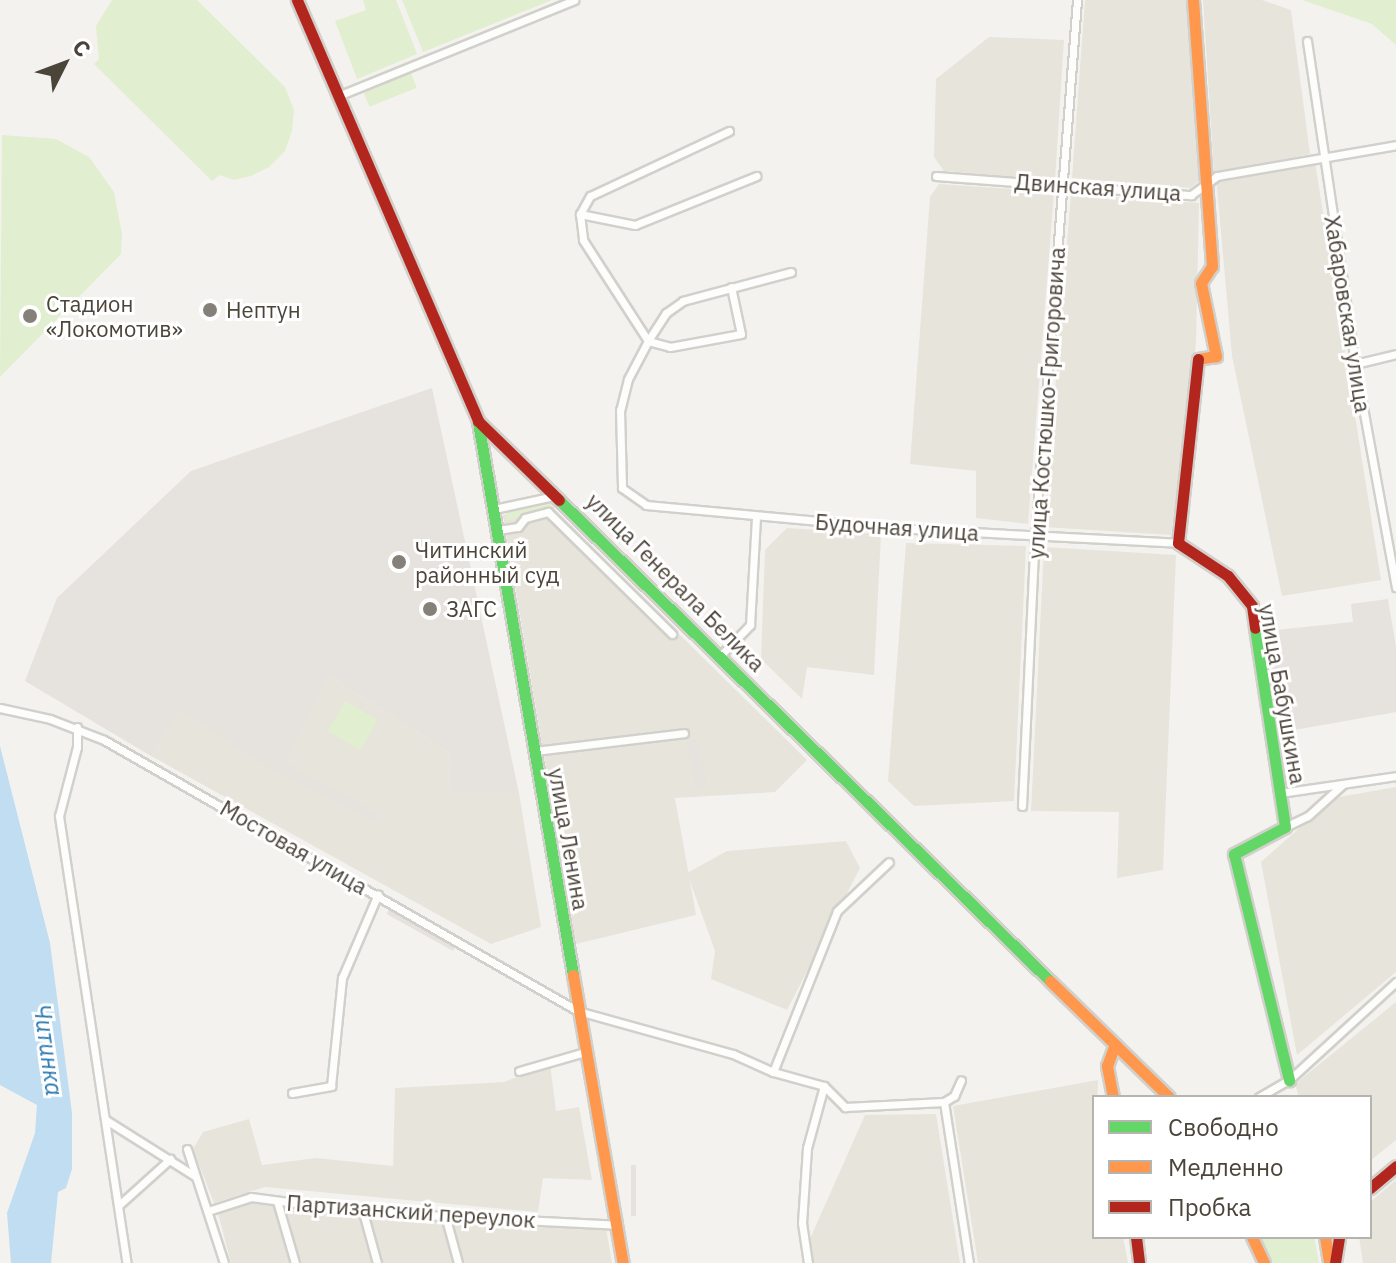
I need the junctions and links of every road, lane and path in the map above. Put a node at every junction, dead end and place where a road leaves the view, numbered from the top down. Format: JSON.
{"nodes":[{"id":1,"x":297,"y":0,"type":"edge"},
{"id":2,"x":574,"y":0,"type":"edge"},
{"id":3,"x":1077,"y":0,"type":"edge"},
{"id":4,"x":1193,"y":0,"type":"edge"},
{"id":5,"x":1307,"y":41,"type":"dead end"},
{"id":6,"x":338,"y":96,"type":"junction"},
{"id":7,"x":729,"y":131,"type":"dead end"},
{"id":8,"x":1396,"y":145,"type":"edge"},
{"id":9,"x":1322,"y":157,"type":"junction"},
{"id":10,"x":756,"y":176,"type":"dead end"},
{"id":11,"x":936,"y":176,"type":"dead end"},
{"id":12,"x":1063,"y":185,"type":"junction"},
{"id":13,"x":1204,"y":186,"type":"junction"},
{"id":14,"x":580,"y":214,"type":"junction"},
{"id":15,"x":791,"y":272,"type":"dead end"},
{"id":16,"x":731,"y":287,"type":"junction"},
{"id":17,"x":648,"y":341,"type":"junction"},
{"id":18,"x":1396,"y":354,"type":"edge"},
{"id":19,"x":1355,"y":364,"type":"junction"},
{"id":20,"x":478,"y":421,"type":"junction"},
{"id":21,"x":559,"y":495,"type":"junction"},
{"id":22,"x":494,"y":509,"type":"junction"},
{"id":23,"x":756,"y":518,"type":"junction"},
{"id":24,"x":498,"y":530,"type":"junction"},
{"id":25,"x":1035,"y":535,"type":"junction"},
{"id":26,"x":1178,"y":543,"type":"junction"},
{"id":27,"x":1396,"y":587,"type":"edge"},
{"id":28,"x":672,"y":634,"type":"dead end"},
{"id":29,"x":721,"y":655,"type":"junction"},
{"id":30,"x":0,"y":708,"type":"edge"},
{"id":31,"x":77,"y":727,"type":"junction"},
{"id":32,"x":684,"y":733,"type":"dead end"},
{"id":33,"x":534,"y":751,"type":"junction"},
{"id":34,"x":1396,"y":776,"type":"edge"},
{"id":35,"x":1343,"y":784,"type":"junction"},
{"id":36,"x":1280,"y":793,"type":"junction"},
{"id":37,"x":1022,"y":806,"type":"dead end"},
{"id":38,"x":1285,"y":827,"type":"junction"},
{"id":39,"x":889,"y":862,"type":"dead end"},
{"id":40,"x":378,"y":894,"type":"junction"},
{"id":41,"x":1396,"y":982,"type":"edge"},
{"id":42,"x":578,"y":1011,"type":"junction"},
{"id":43,"x":1115,"y":1044,"type":"junction"},
{"id":44,"x":585,"y":1052,"type":"junction"},
{"id":45,"x":519,"y":1071,"type":"dead end"},
{"id":46,"x":773,"y":1072,"type":"junction"},
{"id":47,"x":961,"y":1080,"type":"dead end"},
{"id":48,"x":1289,"y":1080,"type":"junction"},
{"id":49,"x":824,"y":1086,"type":"junction"},
{"id":50,"x":292,"y":1093,"type":"dead end"},
{"id":51,"x":1113,"y":1095,"type":"edge"},
{"id":52,"x":1167,"y":1095,"type":"edge"},
{"id":53,"x":1263,"y":1095,"type":"edge"},
{"id":54,"x":944,"y":1102,"type":"junction"},
{"id":55,"x":106,"y":1120,"type":"junction"},
{"id":56,"x":187,"y":1149,"type":"dead end"},
{"id":57,"x":170,"y":1159,"type":"junction"},
{"id":58,"x":1396,"y":1166,"type":"edge"},
{"id":59,"x":196,"y":1176,"type":"junction"},
{"id":60,"x":1372,"y":1186,"type":"edge"},
{"id":61,"x":277,"y":1201,"type":"junction"},
{"id":62,"x":119,"y":1205,"type":"junction"},
{"id":63,"x":208,"y":1211,"type":"junction"},
{"id":64,"x":363,"y":1212,"type":"junction"},
{"id":65,"x":445,"y":1215,"type":"junction"},
{"id":66,"x":617,"y":1225,"type":"junction"},
{"id":67,"x":1136,"y":1239,"type":"edge"},
{"id":68,"x":1253,"y":1239,"type":"edge"},
{"id":69,"x":1326,"y":1239,"type":"edge"},
{"id":70,"x":1338,"y":1239,"type":"edge"},
{"id":71,"x":1260,"y":1260,"type":"edge"},
{"id":72,"x":127,"y":1263,"type":"edge"},
{"id":73,"x":224,"y":1263,"type":"edge"},
{"id":74,"x":295,"y":1263,"type":"edge"},
{"id":75,"x":377,"y":1263,"type":"edge"},
{"id":76,"x":458,"y":1263,"type":"edge"},
{"id":77,"x":623,"y":1263,"type":"edge"},
{"id":78,"x":808,"y":1263,"type":"edge"},
{"id":79,"x":969,"y":1263,"type":"edge"},
{"id":80,"x":1139,"y":1263,"type":"edge"},
{"id":81,"x":1332,"y":1263,"type":"edge"}],
"edges":[{"from":1,"to":6,"type":"main road","name":"улица Генерала Белика"},
{"from":2,"to":6,"type":"street"},
{"from":3,"to":12,"type":"street","name":"улица Костюшко-Григоровича"},
{"from":4,"to":13,"type":"main road"},
{"from":5,"to":9,"type":"street","name":"Хабаровская улица"},
{"from":6,"to":20,"type":"main road","name":"улица Генерала Белика"},
{"from":7,"to":14,"type":"street"},
{"from":8,"to":9,"type":"street","name":"Двинская улица"},
{"from":9,"to":13,"type":"street","name":"Двинская улица"},
{"from":9,"to":19,"type":"street","name":"Хабаровская улица"},
{"from":10,"to":14,"type":"street"},
{"from":11,"to":12,"type":"street","name":"Двинская улица"},
{"from":12,"to":13,"type":"street","name":"Двинская улица"},
{"from":12,"to":25,"type":"street","name":"улица Костюшко-Григоровича"},
{"from":13,"to":26,"type":"main road"},
{"from":14,"to":17,"type":"street"},
{"from":15,"to":16,"type":"street"},
{"from":16,"to":17,"type":"street"},
{"from":16,"to":17,"type":"street"},
{"from":17,"to":23,"type":"street","name":"Будочная улица"},
{"from":18,"to":19,"type":"street"},
{"from":19,"to":27,"type":"street","name":"Хабаровская улица"},
{"from":20,"to":21,"type":"main road","name":"улица Генерала Белика"},
{"from":20,"to":22,"type":"main road","name":"улица Ленина"},
{"from":21,"to":22,"type":"street"},
{"from":21,"to":29,"type":"main road","name":"улица Генерала Белика"},
{"from":22,"to":24,"type":"main road","name":"улица Ленина"},
{"from":23,"to":25,"type":"street","name":"Будочная улица"},
{"from":23,"to":29,"type":"street"},
{"from":24,"to":28,"type":"street"},
{"from":24,"to":33,"type":"main road","name":"улица Ленина"},
{"from":25,"to":26,"type":"street","name":"Будочная улица"},
{"from":25,"to":37,"type":"street","name":"улица Костюшко-Григоровича"},
{"from":26,"to":36,"type":"main road","name":"улица Бабушкина"},
{"from":29,"to":43,"type":"main road","name":"улица Генерала Белика"},
{"from":30,"to":31,"type":"street","name":"Мостовая улица"},
{"from":31,"to":40,"type":"street","name":"Мостовая улица"},
{"from":31,"to":55,"type":"street"},
{"from":32,"to":33,"type":"street"},
{"from":33,"to":42,"type":"main road","name":"улица Ленина"},
{"from":34,"to":35,"type":"street"},
{"from":35,"to":36,"type":"street"},
{"from":35,"to":38,"type":"street"},
{"from":36,"to":38,"type":"main road","name":"улица Бабушкина"},
{"from":38,"to":48,"type":"main road"},
{"from":39,"to":46,"type":"street"},
{"from":40,"to":42,"type":"street","name":"Мостовая улица"},
{"from":40,"to":50,"type":"street"},
{"from":41,"to":48,"type":"street"},
{"from":42,"to":44,"type":"main road","name":"улица Ленина"},
{"from":42,"to":46,"type":"street","name":"Мостовая улица"},
{"from":43,"to":51,"type":"main road"},
{"from":43,"to":52,"type":"main road","name":"улица Генерала Белика"},
{"from":44,"to":45,"type":"street"},
{"from":44,"to":66,"type":"main road","name":"улица Ленина"},
{"from":46,"to":49,"type":"street","name":"Мостовая улица"},
{"from":47,"to":54,"type":"street"},
{"from":48,"to":53,"type":"street"},
{"from":49,"to":54,"type":"street","name":"Мостовая улица"},
{"from":49,"to":78,"type":"street"},
{"from":54,"to":79,"type":"street"},
{"from":55,"to":57,"type":"street"},
{"from":55,"to":62,"type":"street"},
{"from":56,"to":59,"type":"street"},
{"from":57,"to":59,"type":"street"},
{"from":57,"to":62,"type":"street"},
{"from":58,"to":60,"type":"main road"},
{"from":59,"to":63,"type":"street"},
{"from":61,"to":63,"type":"street","name":"Партизанский переулок"},
{"from":61,"to":64,"type":"street","name":"Партизанский переулок"},
{"from":61,"to":74,"type":"street"},
{"from":62,"to":72,"type":"street"},
{"from":63,"to":73,"type":"street"},
{"from":64,"to":65,"type":"street","name":"Партизанский переулок"},
{"from":64,"to":75,"type":"street"},
{"from":65,"to":66,"type":"street","name":"Партизанский переулок"},
{"from":65,"to":76,"type":"street"},
{"from":66,"to":77,"type":"main road","name":"улица Ленина"},
{"from":67,"to":80,"type":"main road"},
{"from":68,"to":71,"type":"main road"},
{"from":69,"to":81,"type":"main road"},
{"from":70,"to":81,"type":"main road"}]}
